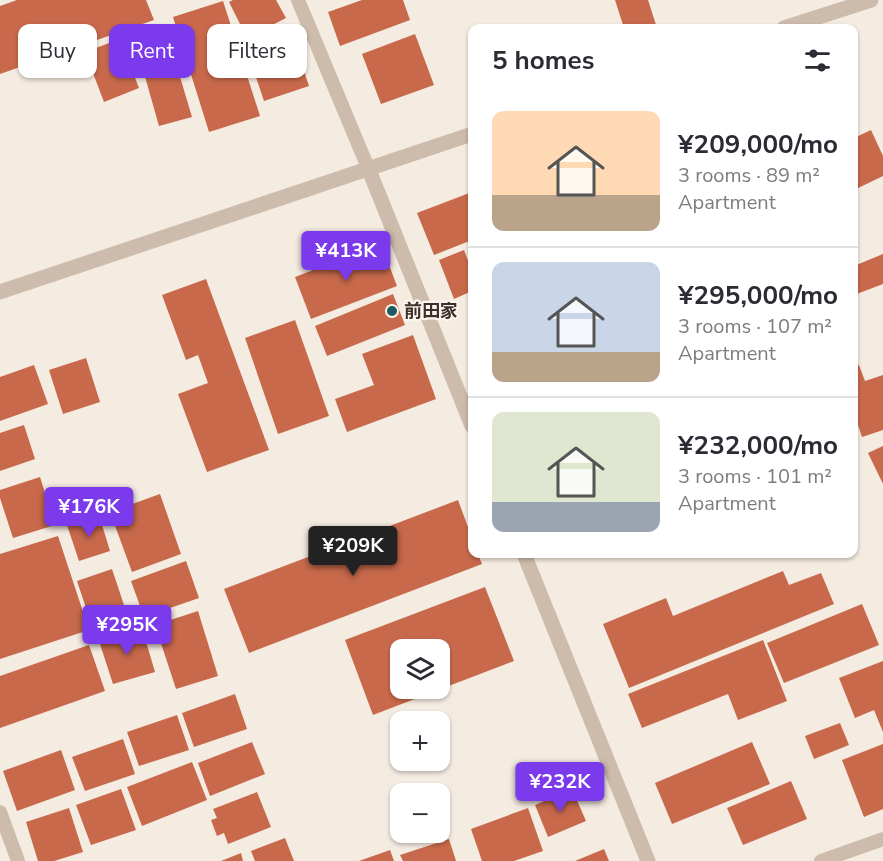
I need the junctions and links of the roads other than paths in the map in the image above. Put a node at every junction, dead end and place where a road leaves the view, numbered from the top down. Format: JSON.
{"nodes":[{"id":1,"x":298,"y":0,"type":"edge"},
{"id":2,"x":871,"y":0,"type":"edge"},
{"id":3,"x":796,"y":24,"type":"edge"},
{"id":4,"x":468,"y":135,"type":"edge"},
{"id":5,"x":369,"y":170,"type":"junction"},
{"id":6,"x":0,"y":292,"type":"edge"},
{"id":7,"x":468,"y":403,"type":"edge"},
{"id":8,"x":526,"y":558,"type":"edge"},
{"id":9,"x":0,"y":812,"type":"edge"},
{"id":10,"x":883,"y":839,"type":"edge"},
{"id":11,"x":18,"y":861,"type":"edge"},
{"id":12,"x":648,"y":861,"type":"edge"},
{"id":13,"x":821,"y":861,"type":"edge"}],
"edges":[{"from":1,"to":5,"type":"lane"},
{"from":2,"to":3,"type":"street"},
{"from":4,"to":5,"type":"street"},
{"from":5,"to":6,"type":"street"},
{"from":5,"to":7,"type":"street"},
{"from":8,"to":12,"type":"street"},
{"from":9,"to":11,"type":"lane"},
{"from":10,"to":13,"type":"lane"}]}
